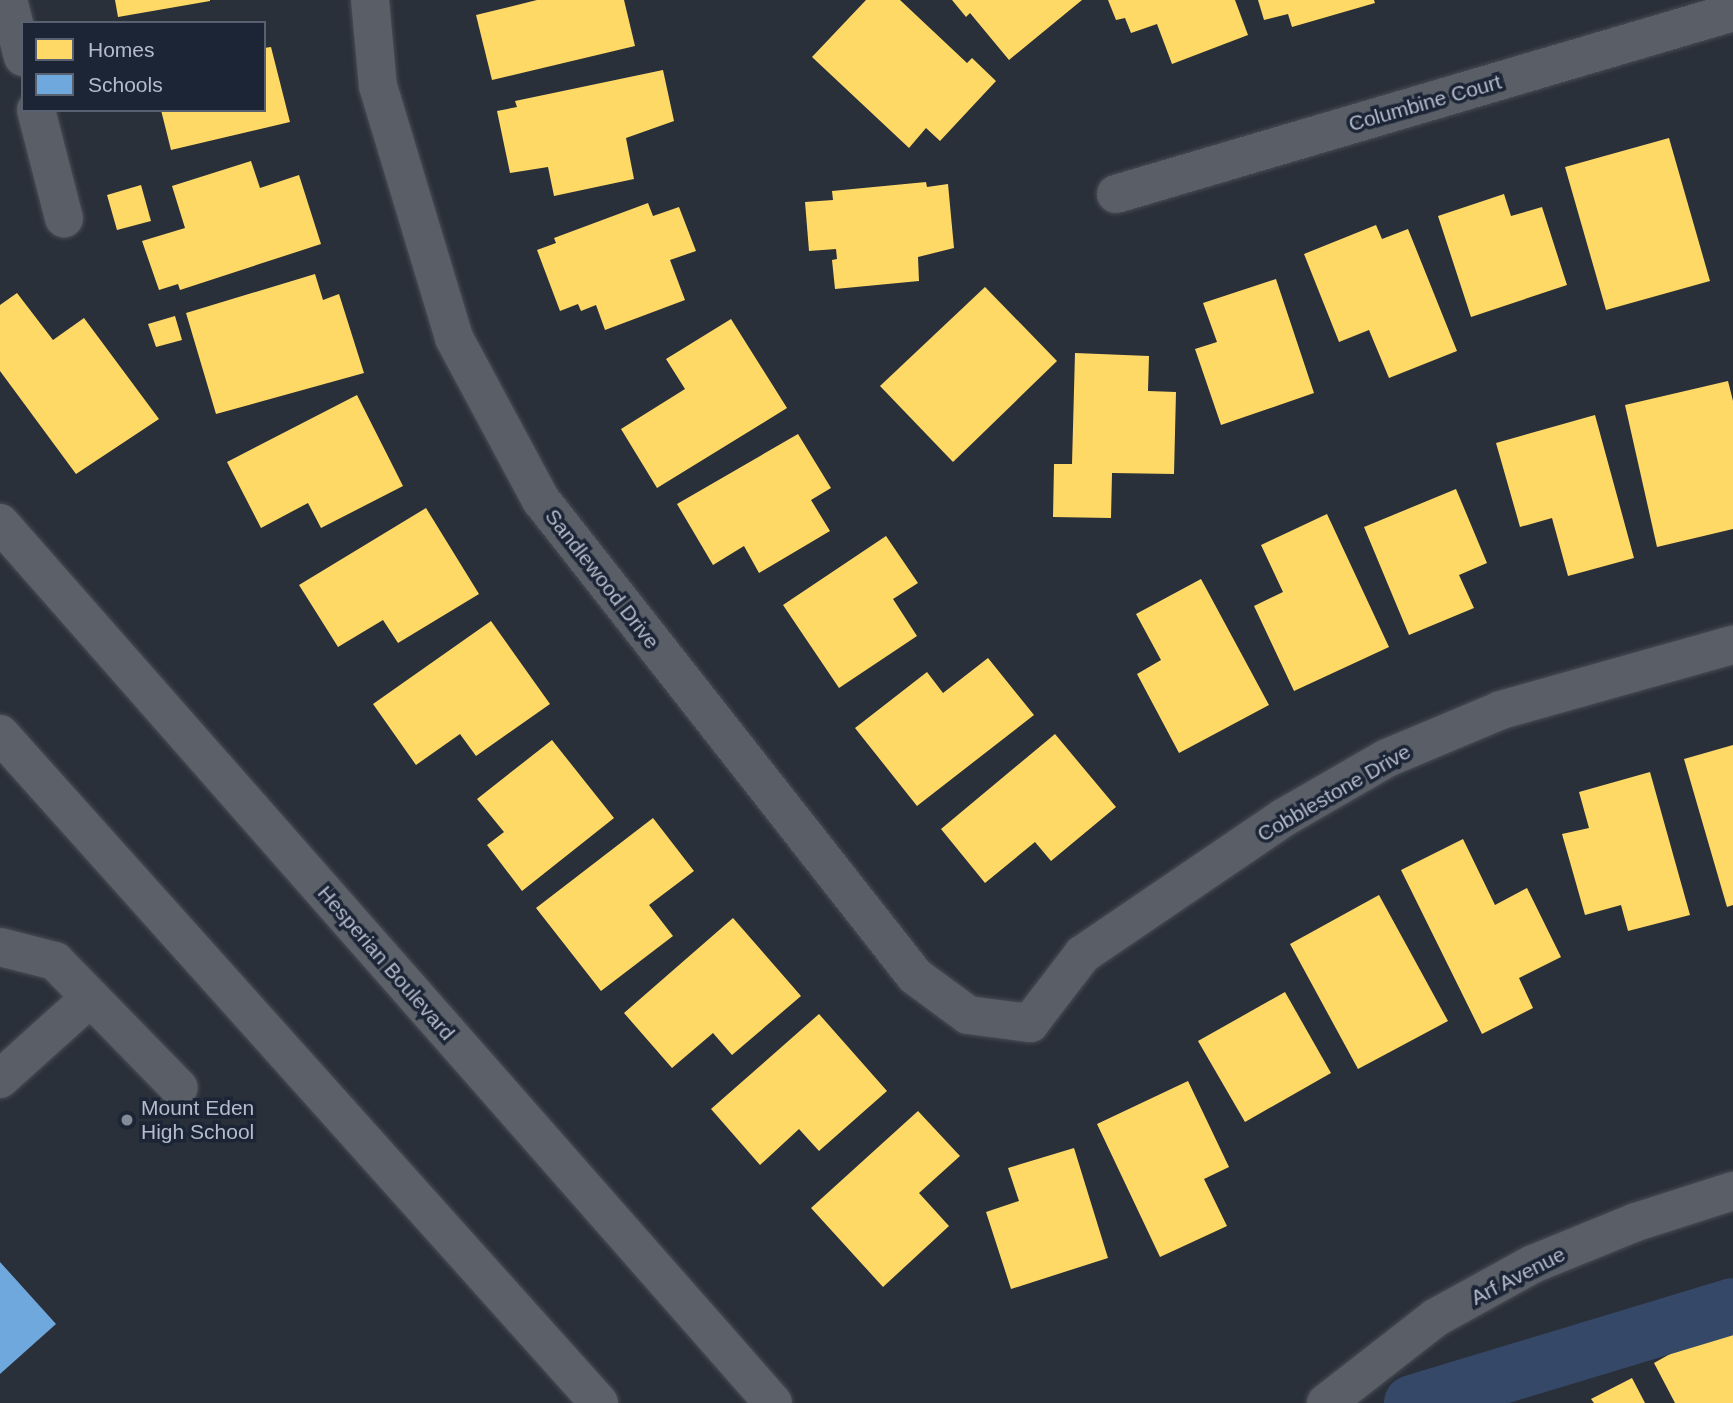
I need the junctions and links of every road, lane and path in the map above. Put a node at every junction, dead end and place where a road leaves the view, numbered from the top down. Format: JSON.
{"nodes":[{"id":1,"x":8,"y":0,"type":"edge"},
{"id":2,"x":370,"y":0,"type":"edge"},
{"id":3,"x":1733,"y":12,"type":"edge"},
{"id":4,"x":21,"y":49,"type":"edge"},
{"id":5,"x":38,"y":112,"type":"edge"},
{"id":6,"x":1116,"y":194,"type":"dead end"},
{"id":7,"x":64,"y":218,"type":"dead end"},
{"id":8,"x":0,"y":523,"type":"edge"},
{"id":9,"x":1733,"y":646,"type":"edge"},
{"id":10,"x":0,"y":734,"type":"edge"},
{"id":11,"x":0,"y":947,"type":"edge"},
{"id":12,"x":90,"y":998,"type":"junction"},
{"id":13,"x":1030,"y":1023,"type":"joint"},
{"id":14,"x":0,"y":1079,"type":"edge"},
{"id":15,"x":179,"y":1088,"type":"dead end"},
{"id":16,"x":1733,"y":1191,"type":"edge"},
{"id":17,"x":598,"y":1403,"type":"edge"},
{"id":18,"x":773,"y":1403,"type":"edge"},
{"id":19,"x":1326,"y":1403,"type":"edge"}],
"edges":[{"from":1,"to":4,"type":"street"},
{"from":2,"to":13,"type":"street","name":"Sandlewood Drive"},
{"from":3,"to":6,"type":"street","name":"Columbine Court"},
{"from":5,"to":7,"type":"street"},
{"from":8,"to":18,"type":"main road","name":"Hesperian Boulevard"},
{"from":9,"to":13,"type":"street","name":"Cobblestone Drive"},
{"from":10,"to":17,"type":"main road"},
{"from":11,"to":12,"type":"street"},
{"from":12,"to":14,"type":"street"},
{"from":12,"to":15,"type":"street"},
{"from":16,"to":19,"type":"street","name":"Arf Avenue"}]}
